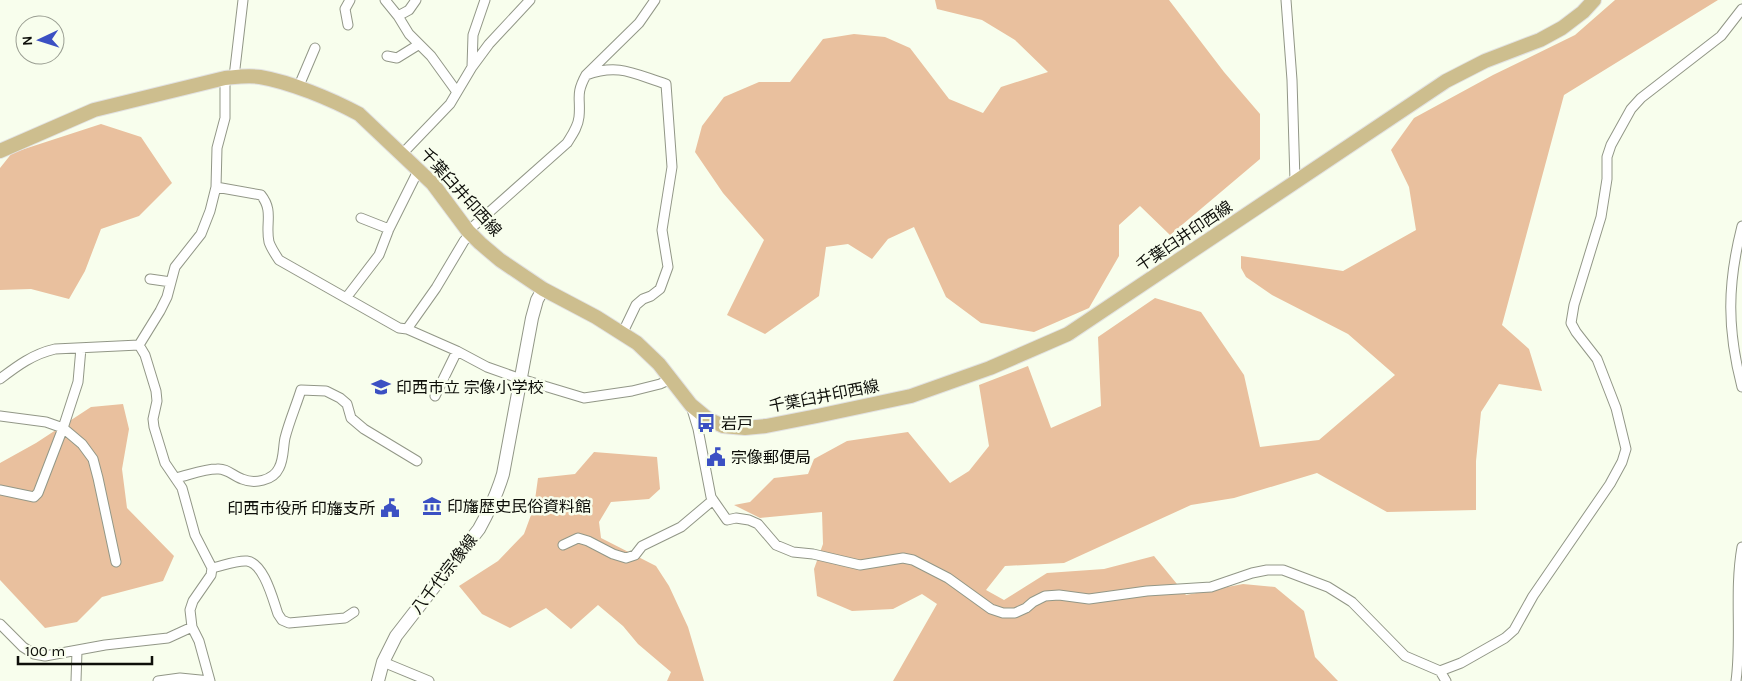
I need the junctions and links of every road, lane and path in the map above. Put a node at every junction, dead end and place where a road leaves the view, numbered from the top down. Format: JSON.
{"nodes":[{"id":1,"x":242,"y":0,"type":"edge"},
{"id":2,"x":350,"y":0,"type":"edge"},
{"id":3,"x":385,"y":0,"type":"edge"},
{"id":4,"x":416,"y":0,"type":"edge"},
{"id":5,"x":485,"y":0,"type":"edge"},
{"id":6,"x":530,"y":0,"type":"edge"},
{"id":7,"x":655,"y":0,"type":"edge"},
{"id":8,"x":1286,"y":0,"type":"edge"},
{"id":9,"x":1594,"y":0,"type":"edge"},
{"id":10,"x":1742,"y":9,"type":"edge"},
{"id":11,"x":398,"y":16,"type":"junction"},
{"id":12,"x":348,"y":25,"type":"dead end"},
{"id":13,"x":418,"y":45,"type":"junction"},
{"id":14,"x":314,"y":48,"type":"dead end"},
{"id":15,"x":387,"y":56,"type":"dead end"},
{"id":16,"x":472,"y":67,"type":"junction"},
{"id":17,"x":586,"y":75,"type":"junction"},
{"id":18,"x":229,"y":77,"type":"junction"},
{"id":19,"x":298,"y":88,"type":"junction"},
{"id":20,"x":457,"y":92,"type":"junction"},
{"id":21,"x":0,"y":150,"type":"edge"},
{"id":22,"x":403,"y":154,"type":"junction"},
{"id":23,"x":419,"y":169,"type":"junction"},
{"id":24,"x":1296,"y":181,"type":"junction"},
{"id":25,"x":216,"y":187,"type":"junction"},
{"id":26,"x":361,"y":218,"type":"dead end"},
{"id":27,"x":1742,"y":226,"type":"edge"},
{"id":28,"x":388,"y":229,"type":"junction"},
{"id":29,"x":469,"y":232,"type":"junction"},
{"id":30,"x":150,"y":279,"type":"dead end"},
{"id":31,"x":171,"y":282,"type":"junction"},
{"id":32,"x":543,"y":289,"type":"junction"},
{"id":33,"x":346,"y":298,"type":"junction"},
{"id":34,"x":406,"y":329,"type":"junction"},
{"id":35,"x":623,"y":332,"type":"junction"},
{"id":36,"x":139,"y":345,"type":"junction"},
{"id":37,"x":81,"y":348,"type":"junction"},
{"id":38,"x":457,"y":351,"type":"junction"},
{"id":39,"x":0,"y":379,"type":"edge"},
{"id":40,"x":521,"y":379,"type":"junction"},
{"id":41,"x":671,"y":379,"type":"junction"},
{"id":42,"x":1742,"y":387,"type":"edge"},
{"id":43,"x":435,"y":396,"type":"dead end"},
{"id":44,"x":691,"y":405,"type":"junction"},
{"id":45,"x":0,"y":416,"type":"edge"},
{"id":46,"x":63,"y":428,"type":"junction"},
{"id":47,"x":417,"y":460,"type":"dead end"},
{"id":48,"x":176,"y":478,"type":"junction"},
{"id":49,"x":0,"y":490,"type":"edge"},
{"id":50,"x":713,"y":500,"type":"junction"},
{"id":51,"x":563,"y":545,"type":"dead end"},
{"id":52,"x":1742,"y":547,"type":"edge"},
{"id":53,"x":116,"y":562,"type":"dead end"},
{"id":54,"x":212,"y":568,"type":"junction"},
{"id":55,"x":354,"y":612,"type":"dead end"},
{"id":56,"x":192,"y":627,"type":"junction"},
{"id":57,"x":2,"y":628,"type":"edge"},
{"id":58,"x":77,"y":651,"type":"junction"},
{"id":59,"x":383,"y":662,"type":"junction"},
{"id":60,"x":1440,"y":671,"type":"junction"},
{"id":61,"x":76,"y":681,"type":"edge"},
{"id":62,"x":158,"y":681,"type":"edge"},
{"id":63,"x":210,"y":681,"type":"edge"},
{"id":64,"x":378,"y":681,"type":"edge"},
{"id":65,"x":429,"y":681,"type":"edge"},
{"id":66,"x":1446,"y":681,"type":"edge"},
{"id":67,"x":1736,"y":681,"type":"edge"}],
"edges":[{"from":1,"to":18,"type":"street"},
{"from":2,"to":12,"type":"street"},
{"from":3,"to":11,"type":"street"},
{"from":4,"to":11,"type":"street"},
{"from":5,"to":16,"type":"street"},
{"from":6,"to":16,"type":"street"},
{"from":7,"to":17,"type":"street"},
{"from":8,"to":24,"type":"street"},
{"from":9,"to":24,"type":"main road","name":"千葉臼井印西線"},
{"from":10,"to":60,"type":"street"},
{"from":11,"to":13,"type":"street"},
{"from":13,"to":15,"type":"street"},
{"from":13,"to":20,"type":"street"},
{"from":14,"to":19,"type":"street"},
{"from":16,"to":20,"type":"street"},
{"from":17,"to":29,"type":"street"},
{"from":17,"to":35,"type":"street"},
{"from":18,"to":19,"type":"main road","name":"千葉臼井印西線"},
{"from":18,"to":21,"type":"main road","name":"千葉臼井印西線"},
{"from":18,"to":25,"type":"street"},
{"from":19,"to":22,"type":"main road","name":"千葉臼井印西線"},
{"from":20,"to":22,"type":"street"},
{"from":22,"to":23,"type":"main road","name":"千葉臼井印西線"},
{"from":23,"to":28,"type":"street"},
{"from":23,"to":29,"type":"main road","name":"千葉臼井印西線"},
{"from":24,"to":44,"type":"main road","name":"千葉臼井印西線"},
{"from":25,"to":31,"type":"street"},
{"from":25,"to":33,"type":"street"},
{"from":26,"to":28,"type":"street"},
{"from":27,"to":42,"type":"street"},
{"from":28,"to":33,"type":"street"},
{"from":29,"to":32,"type":"main road","name":"千葉臼井印西線"},
{"from":29,"to":34,"type":"street"},
{"from":30,"to":31,"type":"street"},
{"from":31,"to":36,"type":"street"},
{"from":32,"to":35,"type":"main road","name":"千葉臼井印西線"},
{"from":32,"to":40,"type":"main road","name":"八千代宗像線"},
{"from":33,"to":34,"type":"street"},
{"from":34,"to":38,"type":"street"},
{"from":35,"to":41,"type":"main road","name":"千葉臼井印西線"},
{"from":36,"to":37,"type":"street"},
{"from":36,"to":48,"type":"street"},
{"from":37,"to":39,"type":"street"},
{"from":37,"to":46,"type":"street"},
{"from":38,"to":40,"type":"street"},
{"from":38,"to":43,"type":"street"},
{"from":40,"to":41,"type":"street"},
{"from":40,"to":59,"type":"main road","name":"八千代宗像線"},
{"from":41,"to":44,"type":"main road","name":"千葉臼井印西線"},
{"from":44,"to":50,"type":"street"},
{"from":45,"to":46,"type":"street"},
{"from":46,"to":49,"type":"street"},
{"from":46,"to":53,"type":"street"},
{"from":47,"to":48,"type":"street"},
{"from":48,"to":54,"type":"street"},
{"from":50,"to":51,"type":"street"},
{"from":50,"to":60,"type":"street"},
{"from":52,"to":67,"type":"street"},
{"from":54,"to":55,"type":"street"},
{"from":54,"to":56,"type":"street"},
{"from":56,"to":58,"type":"street"},
{"from":56,"to":63,"type":"street"},
{"from":57,"to":58,"type":"street"},
{"from":58,"to":61,"type":"street"},
{"from":59,"to":64,"type":"main road","name":"八千代宗像線"},
{"from":59,"to":65,"type":"street"},
{"from":60,"to":66,"type":"street"},
{"from":62,"to":63,"type":"street"}]}
